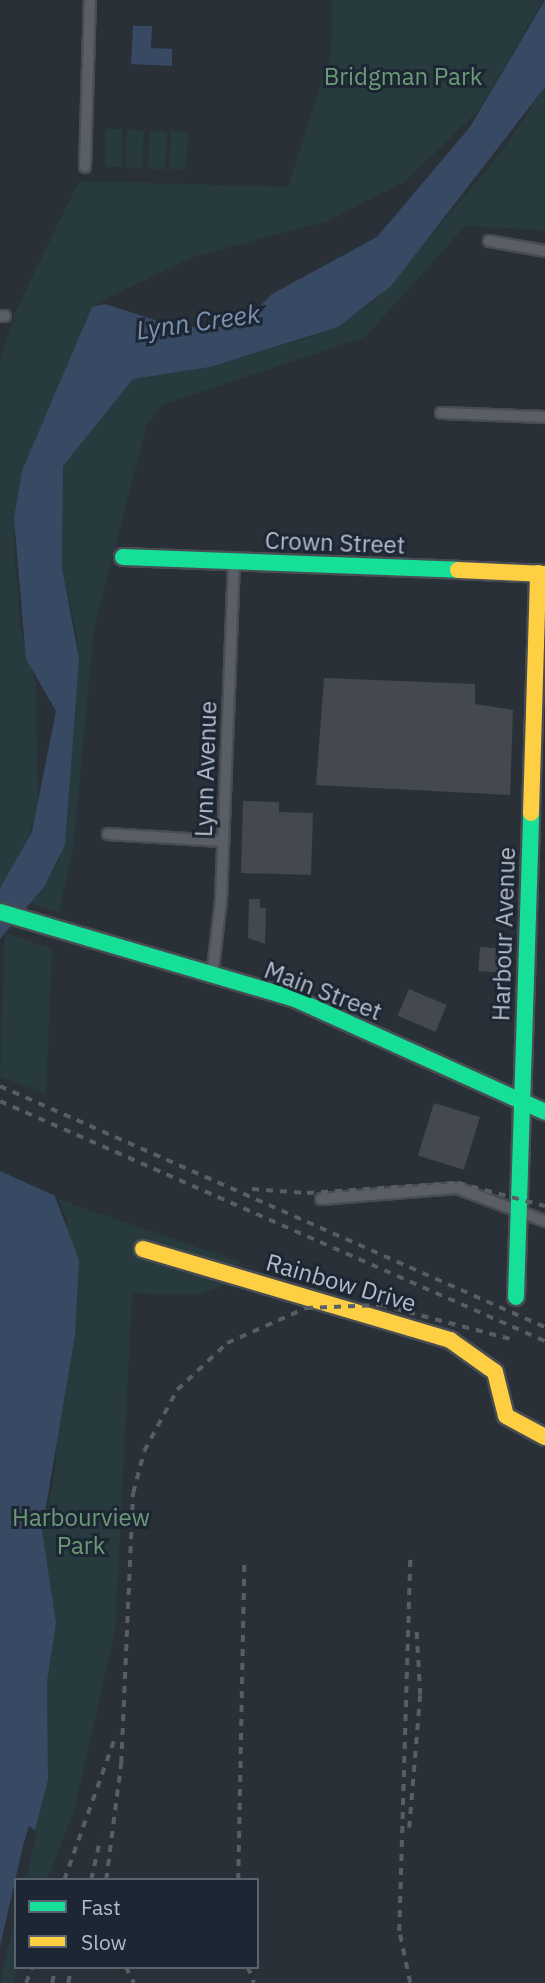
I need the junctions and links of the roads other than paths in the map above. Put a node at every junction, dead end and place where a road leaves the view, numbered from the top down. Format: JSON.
{"nodes":[{"id":1,"x":90,"y":0,"type":"edge"},
{"id":2,"x":85,"y":167,"type":"dead end"},
{"id":3,"x":489,"y":241,"type":"dead end"},
{"id":4,"x":545,"y":251,"type":"edge"},
{"id":5,"x":441,"y":414,"type":"dead end"},
{"id":6,"x":545,"y":417,"type":"edge"},
{"id":7,"x":123,"y":557,"type":"dead end"},
{"id":8,"x":234,"y":562,"type":"junction"},
{"id":9,"x":542,"y":574,"type":"edge"},
{"id":10,"x":539,"y":731,"type":"edge"},
{"id":11,"x":108,"y":834,"type":"dead end"},
{"id":12,"x":224,"y":841,"type":"junction"},
{"id":13,"x":0,"y":912,"type":"edge"},
{"id":14,"x":212,"y":977,"type":"junction"},
{"id":15,"x":522,"y":1101,"type":"junction"},
{"id":16,"x":545,"y":1112,"type":"edge"},
{"id":17,"x":321,"y":1199,"type":"dead end"},
{"id":18,"x":520,"y":1210,"type":"junction"},
{"id":19,"x":545,"y":1221,"type":"edge"},
{"id":20,"x":144,"y":1249,"type":"dead end"},
{"id":21,"x":516,"y":1297,"type":"dead end"},
{"id":22,"x":545,"y":1437,"type":"edge"}],
"edges":[{"from":1,"to":2,"type":"street"},
{"from":3,"to":4,"type":"street"},
{"from":5,"to":6,"type":"street"},
{"from":7,"to":8,"type":"street","name":"Crown Street"},
{"from":8,"to":9,"type":"street","name":"Crown Street"},
{"from":8,"to":12,"type":"street","name":"Lynn Avenue"},
{"from":9,"to":10,"type":"street","name":"Harbour Avenue"},
{"from":10,"to":15,"type":"street","name":"Harbour Avenue"},
{"from":11,"to":12,"type":"street"},
{"from":12,"to":14,"type":"street","name":"Lynn Avenue"},
{"from":13,"to":14,"type":"street","name":"Main Street"},
{"from":14,"to":15,"type":"street","name":"Main Street"},
{"from":15,"to":16,"type":"street","name":"Main Street"},
{"from":15,"to":18,"type":"street","name":"Harbour Avenue"},
{"from":17,"to":18,"type":"street"},
{"from":18,"to":19,"type":"street"},
{"from":18,"to":21,"type":"street","name":"Harbour Avenue"},
{"from":20,"to":22,"type":"street","name":"Rainbow Drive"}]}
